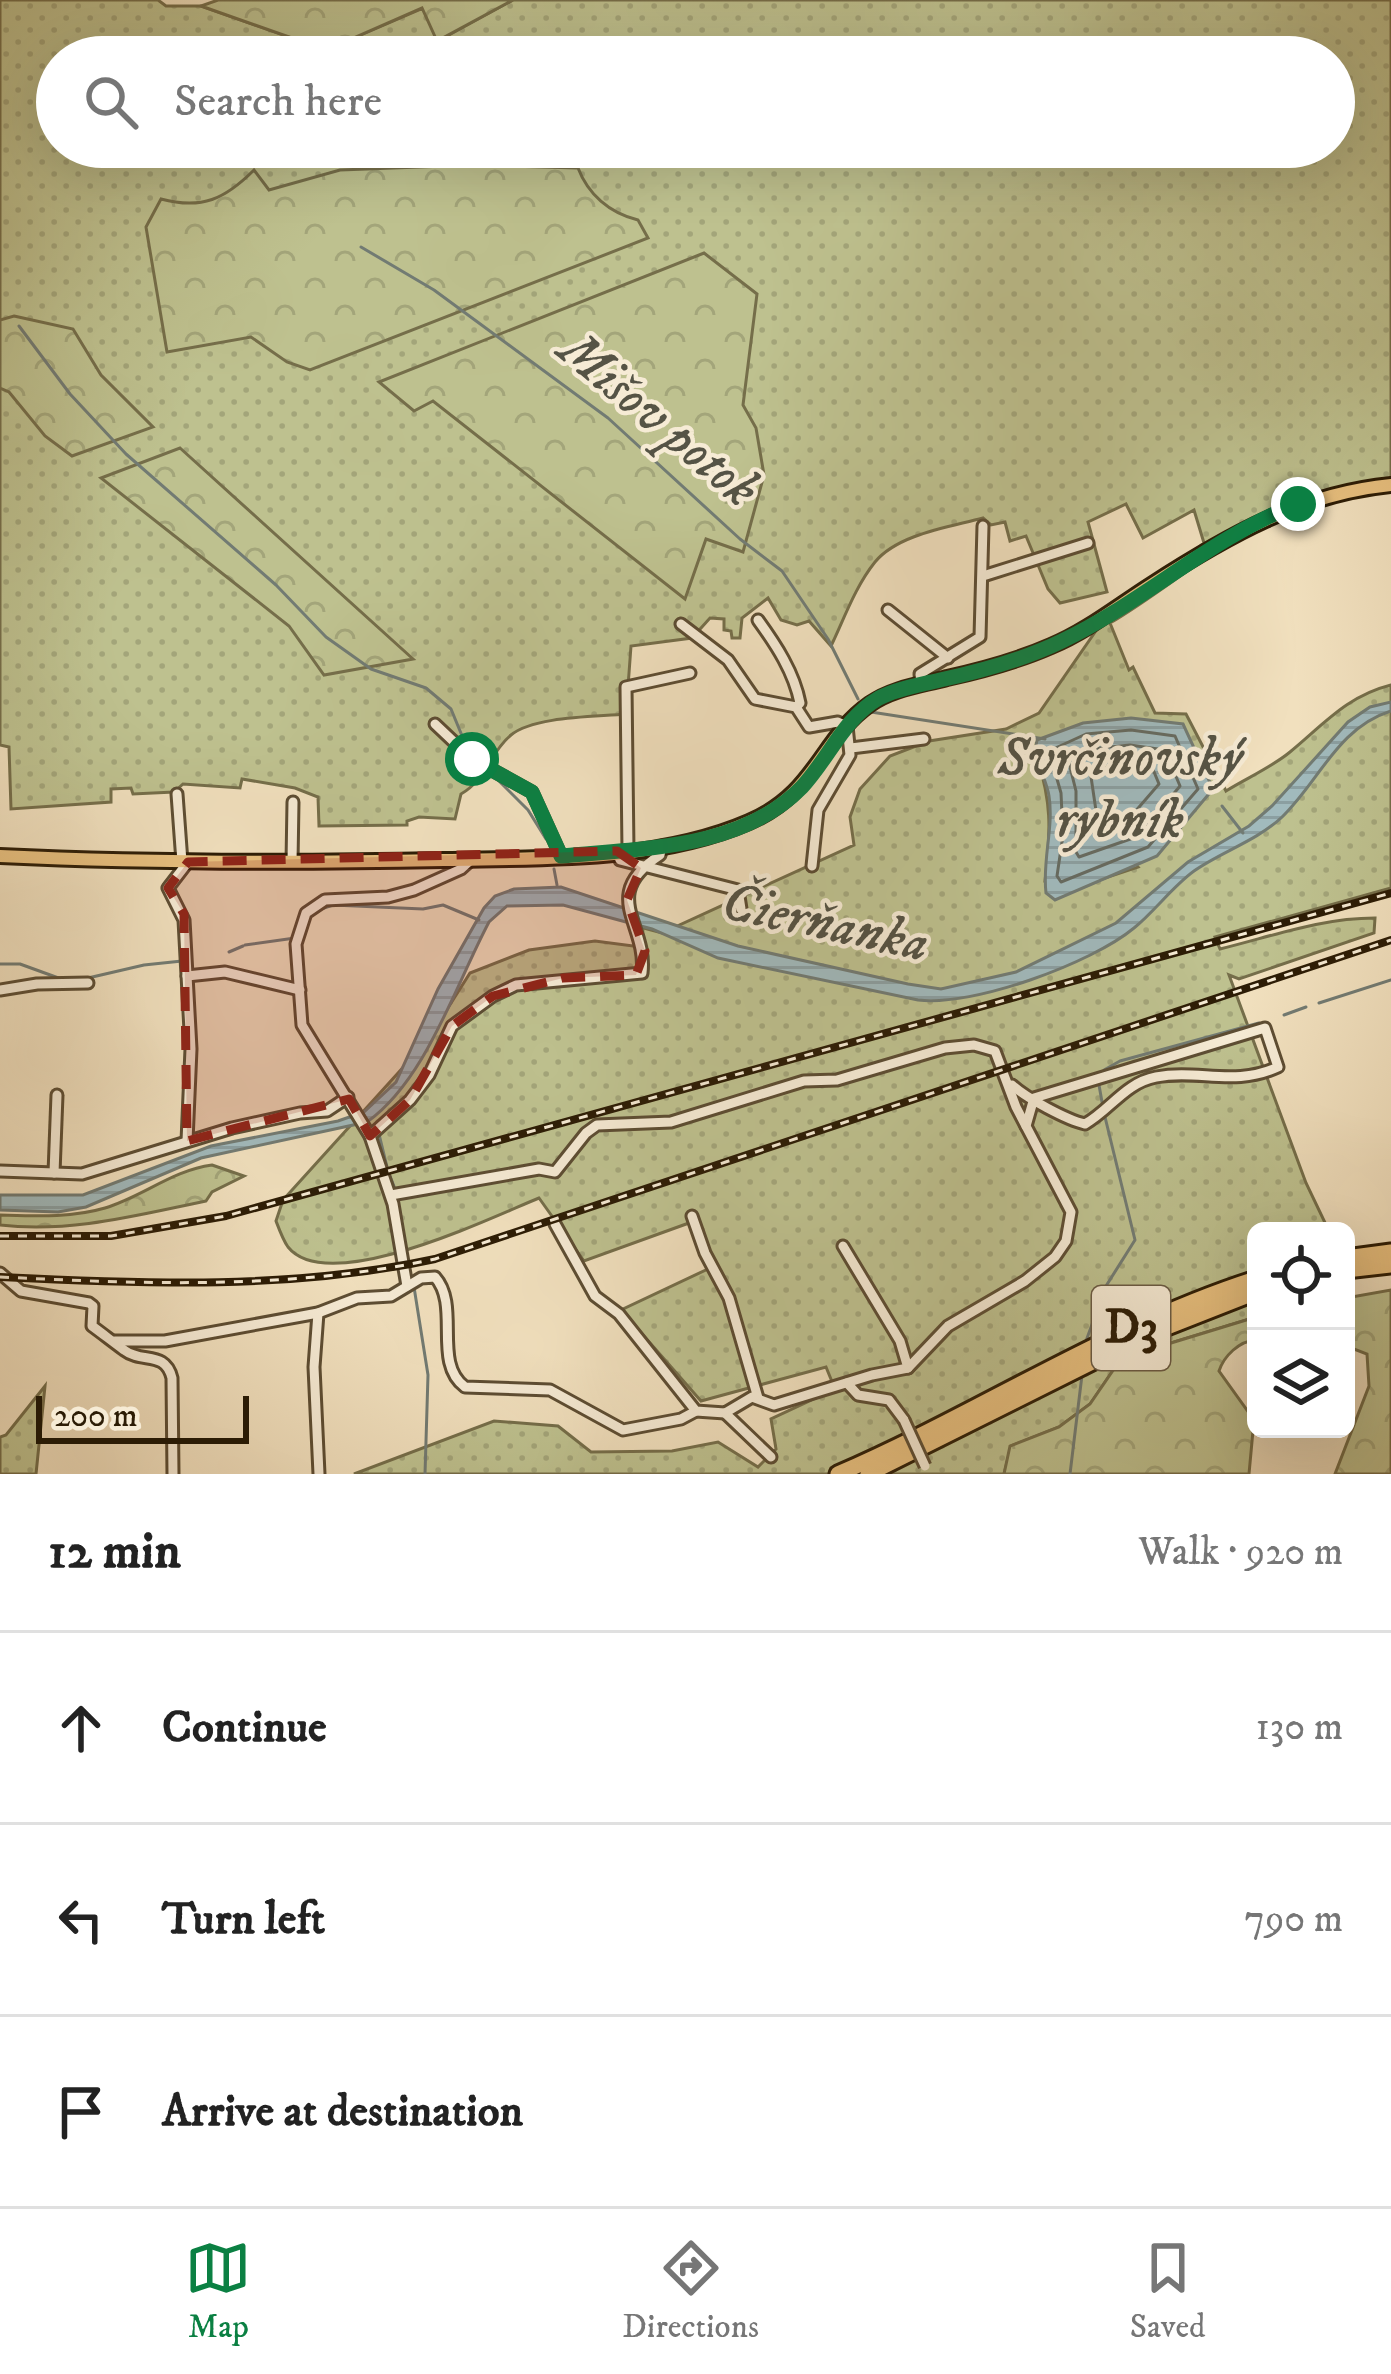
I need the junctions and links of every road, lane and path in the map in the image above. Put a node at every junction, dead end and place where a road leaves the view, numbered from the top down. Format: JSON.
{"nodes":[{"id":1,"x":1391,"y":484,"type":"edge"},
{"id":2,"x":983,"y":526,"type":"dead end"},
{"id":3,"x":1088,"y":542,"type":"dead end"},
{"id":4,"x":982,"y":576,"type":"junction"},
{"id":5,"x":888,"y":610,"type":"dead end"},
{"id":6,"x":758,"y":620,"type":"dead end"},
{"id":7,"x":681,"y":624,"type":"dead end"},
{"id":8,"x":949,"y":658,"type":"junction"},
{"id":9,"x":690,"y":673,"type":"dead end"},
{"id":10,"x":920,"y":685,"type":"junction"},
{"id":11,"x":796,"y":707,"type":"junction"},
{"id":12,"x":435,"y":724,"type":"dead end"},
{"id":13,"x":847,"y":726,"type":"junction"},
{"id":14,"x":924,"y":739,"type":"dead end"},
{"id":15,"x":851,"y":748,"type":"junction"},
{"id":16,"x":177,"y":794,"type":"dead end"},
{"id":17,"x":293,"y":802,"type":"dead end"},
{"id":18,"x":662,"y":846,"type":"junction"},
{"id":19,"x":622,"y":851,"type":"junction"},
{"id":20,"x":0,"y":856,"type":"edge"},
{"id":21,"x":561,"y":856,"type":"junction"},
{"id":22,"x":471,"y":860,"type":"junction"},
{"id":23,"x":185,"y":862,"type":"junction"},
{"id":24,"x":292,"y":862,"type":"junction"},
{"id":25,"x":812,"y":866,"type":"dead end"},
{"id":26,"x":641,"y":868,"type":"junction"},
{"id":27,"x":741,"y":909,"type":"dead end"},
{"id":28,"x":187,"y":976,"type":"junction"},
{"id":29,"x":88,"y":983,"type":"dead end"},
{"id":30,"x":0,"y":989,"type":"edge"},
{"id":31,"x":300,"y":990,"type":"junction"},
{"id":32,"x":1009,"y":1082,"type":"junction"},
{"id":33,"x":57,"y":1095,"type":"dead end"},
{"id":34,"x":1034,"y":1098,"type":"junction"},
{"id":35,"x":349,"y":1100,"type":"junction"},
{"id":36,"x":1026,"y":1126,"type":"junction"},
{"id":37,"x":370,"y":1136,"type":"junction"},
{"id":38,"x":187,"y":1141,"type":"junction"},
{"id":39,"x":0,"y":1171,"type":"edge"},
{"id":40,"x":54,"y":1173,"type":"junction"},
{"id":41,"x":391,"y":1195,"type":"junction"},
{"id":42,"x":692,"y":1216,"type":"dead end"},
{"id":43,"x":555,"y":1224,"type":"dead end"},
{"id":44,"x":843,"y":1246,"type":"dead end"},
{"id":45,"x":1391,"y":1252,"type":"edge"},
{"id":46,"x":1355,"y":1257,"type":"edge"},
{"id":47,"x":1391,"y":1265,"type":"edge"},
{"id":48,"x":1355,"y":1269,"type":"edge"},
{"id":49,"x":0,"y":1273,"type":"edge"},
{"id":50,"x":1247,"y":1282,"type":"edge"},
{"id":51,"x":407,"y":1286,"type":"junction"},
{"id":52,"x":1247,"y":1296,"type":"edge"},
{"id":53,"x":318,"y":1313,"type":"junction"},
{"id":54,"x":115,"y":1341,"type":"junction"},
{"id":55,"x":908,"y":1368,"type":"junction"},
{"id":56,"x":847,"y":1383,"type":"junction"},
{"id":57,"x":1016,"y":1394,"type":"junction"},
{"id":58,"x":758,"y":1398,"type":"junction"},
{"id":59,"x":696,"y":1411,"type":"junction"},
{"id":60,"x":725,"y":1413,"type":"junction"},
{"id":61,"x":771,"y":1457,"type":"dead end"},
{"id":62,"x":927,"y":1470,"type":"edge"},
{"id":63,"x":173,"y":1474,"type":"edge"},
{"id":64,"x":319,"y":1474,"type":"edge"},
{"id":65,"x":838,"y":1474,"type":"edge"},
{"id":66,"x":868,"y":1474,"type":"edge"}],
"edges":[{"from":1,"to":10,"type":"main road"},
{"from":2,"to":4,"type":"street"},
{"from":3,"to":4,"type":"street"},
{"from":4,"to":8,"type":"street"},
{"from":5,"to":8,"type":"street"},
{"from":6,"to":11,"type":"street"},
{"from":7,"to":11,"type":"street"},
{"from":8,"to":10,"type":"street"},
{"from":9,"to":19,"type":"street"},
{"from":10,"to":13,"type":"main road"},
{"from":11,"to":13,"type":"street"},
{"from":12,"to":21,"type":"street"},
{"from":13,"to":15,"type":"street"},
{"from":13,"to":18,"type":"main road"},
{"from":14,"to":15,"type":"street"},
{"from":15,"to":25,"type":"street"},
{"from":16,"to":23,"type":"street"},
{"from":17,"to":24,"type":"street"},
{"from":18,"to":19,"type":"main road"},
{"from":18,"to":26,"type":"street"},
{"from":19,"to":21,"type":"main road"},
{"from":19,"to":26,"type":"street"},
{"from":20,"to":23,"type":"main road"},
{"from":21,"to":22,"type":"main road"},
{"from":22,"to":24,"type":"main road"},
{"from":22,"to":31,"type":"street"},
{"from":23,"to":24,"type":"main road"},
{"from":23,"to":28,"type":"street"},
{"from":26,"to":27,"type":"street"},
{"from":26,"to":37,"type":"street"},
{"from":28,"to":31,"type":"street"},
{"from":28,"to":38,"type":"street"},
{"from":29,"to":30,"type":"street"},
{"from":31,"to":35,"type":"street"},
{"from":32,"to":34,"type":"street"},
{"from":32,"to":36,"type":"street"},
{"from":32,"to":41,"type":"street"},
{"from":33,"to":40,"type":"street"},
{"from":34,"to":34,"type":"street"},
{"from":34,"to":36,"type":"street"},
{"from":35,"to":37,"type":"street"},
{"from":35,"to":38,"type":"street"},
{"from":36,"to":55,"type":"street"},
{"from":37,"to":41,"type":"street"},
{"from":38,"to":40,"type":"street"},
{"from":39,"to":40,"type":"street"},
{"from":41,"to":51,"type":"street"},
{"from":42,"to":58,"type":"street"},
{"from":43,"to":59,"type":"street"},
{"from":44,"to":55,"type":"street"},
{"from":45,"to":46,"type":"highway"},
{"from":47,"to":48,"type":"highway"},
{"from":49,"to":54,"type":"street"},
{"from":50,"to":57,"type":"highway","number":"D3"},
{"from":51,"to":53,"type":"street"},
{"from":51,"to":59,"type":"street"},
{"from":52,"to":57,"type":"highway","number":"D3"},
{"from":53,"to":54,"type":"street"},
{"from":53,"to":64,"type":"street"},
{"from":54,"to":63,"type":"street"},
{"from":55,"to":56,"type":"street"},
{"from":56,"to":58,"type":"street"},
{"from":56,"to":62,"type":"street","bridge":true},
{"from":57,"to":65,"type":"highway","number":"D3"},
{"from":57,"to":66,"type":"highway","number":"D3"},
{"from":58,"to":60,"type":"street"},
{"from":59,"to":60,"type":"street"},
{"from":60,"to":61,"type":"street"}]}
